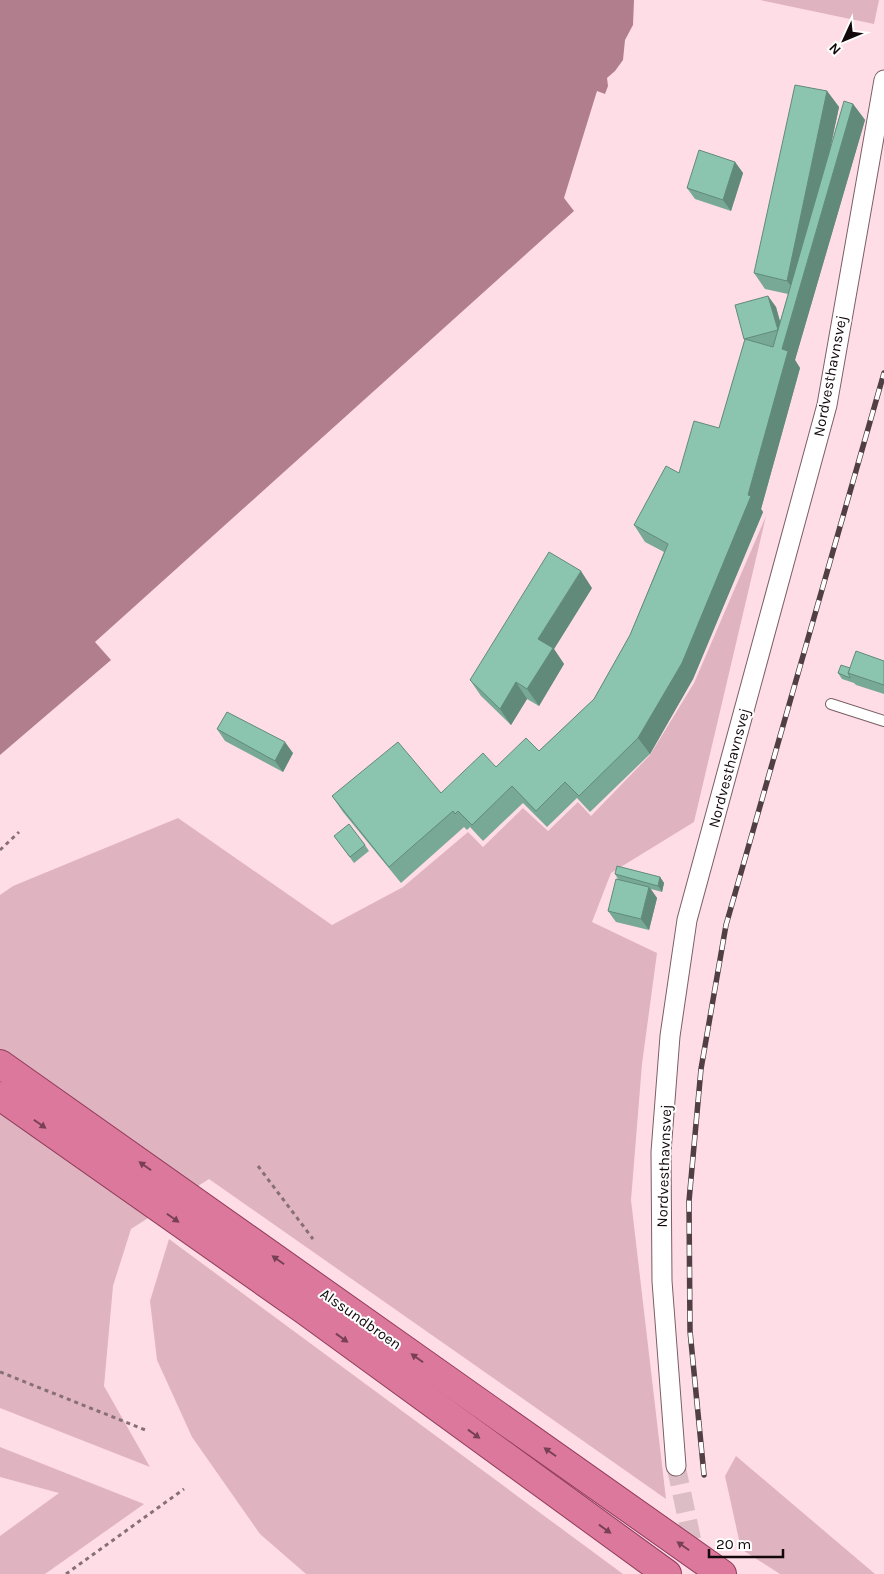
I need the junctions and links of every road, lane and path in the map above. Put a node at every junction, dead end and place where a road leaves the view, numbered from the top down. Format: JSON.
{"nodes":[{"id":1,"x":884,"y":80,"type":"edge"},
{"id":2,"x":831,"y":704,"type":"dead end"},
{"id":3,"x":884,"y":721,"type":"edge"},
{"id":4,"x":19,"y":832,"type":"dead end"},
{"id":5,"x":0,"y":850,"type":"edge"},
{"id":6,"x":0,"y":1064,"type":"edge"},
{"id":7,"x":0,"y":1096,"type":"edge"},
{"id":8,"x":258,"y":1166,"type":"dead end"},
{"id":9,"x":313,"y":1239,"type":"dead end"},
{"id":10,"x":310,"y":1299,"type":"junction"},
{"id":11,"x":0,"y":1372,"type":"edge"},
{"id":12,"x":148,"y":1431,"type":"dead end"},
{"id":13,"x":676,"y":1466,"type":"tunnel mouth"},
{"id":14,"x":184,"y":1488,"type":"dead end"},
{"id":15,"x":66,"y":1574,"type":"edge"},
{"id":16,"x":667,"y":1574,"type":"edge"},
{"id":17,"x":722,"y":1574,"type":"edge"}],
"edges":[{"from":1,"to":13,"type":"street","name":"Nordvesthavnsvej"},
{"from":2,"to":3,"type":"lane"},
{"from":4,"to":5,"type":"path"},
{"from":10,"to":6,"type":"highway","name":"Alssundbroen","one_way":true},
{"from":7,"to":10,"type":"highway","name":"Alssundbroen","one_way":true},
{"from":8,"to":9,"type":"path"},
{"from":10,"to":16,"type":"highway","name":"Alssundbroen","one_way":true},
{"from":17,"to":10,"type":"highway","name":"Alssundbroen","one_way":true},
{"from":11,"to":12,"type":"path"},
{"from":14,"to":15,"type":"path"}]}
